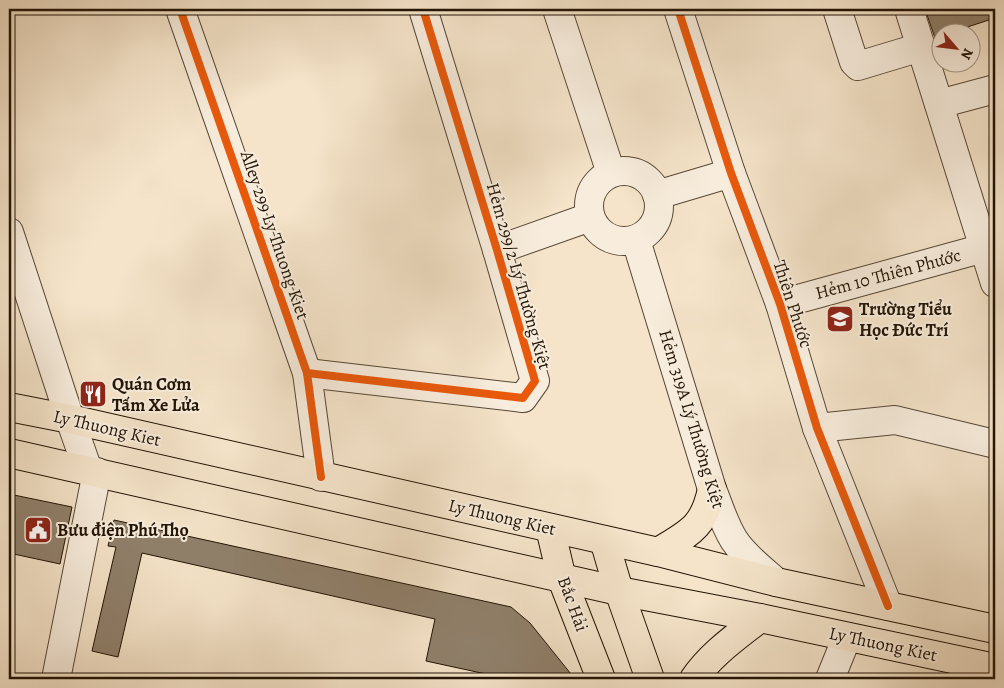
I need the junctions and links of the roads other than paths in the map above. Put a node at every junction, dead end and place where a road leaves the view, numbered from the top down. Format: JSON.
{"nodes":[{"id":1,"x":180,"y":9,"type":"edge"},
{"id":2,"x":422,"y":9,"type":"edge"},
{"id":3,"x":556,"y":9,"type":"edge"},
{"id":4,"x":678,"y":9,"type":"edge"},
{"id":5,"x":837,"y":9,"type":"edge"},
{"id":6,"x":909,"y":9,"type":"edge"},
{"id":7,"x":921,"y":47,"type":"junction"},
{"id":8,"x":995,"y":89,"type":"edge"},
{"id":9,"x":939,"y":104,"type":"junction"},
{"id":10,"x":611,"y":173,"type":"junction"},
{"id":11,"x":731,"y":174,"type":"junction"},
{"id":12,"x":657,"y":195,"type":"junction"},
{"id":13,"x":590,"y":217,"type":"junction"},
{"id":14,"x":9,"y":232,"type":"edge"},
{"id":15,"x":636,"y":240,"type":"junction"},
{"id":16,"x":990,"y":245,"type":"edge"},
{"id":17,"x":497,"y":250,"type":"junction"},
{"id":18,"x":995,"y":283,"type":"edge"},
{"id":19,"x":780,"y":304,"type":"junction"},
{"id":20,"x":307,"y":373,"type":"junction"},
{"id":21,"x":9,"y":407,"type":"edge"},
{"id":22,"x":70,"y":419,"type":"junction"},
{"id":23,"x":817,"y":428,"type":"junction"},
{"id":24,"x":995,"y":444,"type":"edge"},
{"id":25,"x":9,"y":453,"type":"edge"},
{"id":26,"x":93,"y":471,"type":"junction"},
{"id":27,"x":321,"y":477,"type":"junction"},
{"id":28,"x":712,"y":489,"type":"junction"},
{"id":29,"x":550,"y":528,"type":"junction"},
{"id":30,"x":604,"y":540,"type":"junction"},
{"id":31,"x":658,"y":552,"type":"junction"},
{"id":32,"x":562,"y":578,"type":"junction"},
{"id":33,"x":776,"y":582,"type":"junction"},
{"id":34,"x":619,"y":592,"type":"junction"},
{"id":35,"x":888,"y":606,"type":"junction"},
{"id":36,"x":760,"y":618,"type":"junction"},
{"id":37,"x":995,"y":629,"type":"edge"},
{"id":38,"x":846,"y":637,"type":"junction"},
{"id":39,"x":995,"y":668,"type":"edge"},
{"id":40,"x":56,"y":679,"type":"edge"},
{"id":41,"x":601,"y":679,"type":"edge"},
{"id":42,"x":650,"y":679,"type":"edge"},
{"id":43,"x":694,"y":679,"type":"edge"},
{"id":44,"x":830,"y":679,"type":"edge"}],
"edges":[{"from":1,"to":20,"type":"street","name":"Alley 299 Ly Thuong Kiet"},
{"from":2,"to":17,"type":"street","name":"Hẻm 299/2 Lý Thường Kiệt"},
{"from":3,"to":10,"type":"street"},
{"from":4,"to":11,"type":"street","name":"Thiên Phước"},
{"from":5,"to":7,"type":"street"},
{"from":6,"to":7,"type":"street"},
{"from":7,"to":9,"type":"street"},
{"from":8,"to":9,"type":"street"},
{"from":9,"to":16,"type":"street"},
{"from":10,"to":12,"type":"street"},
{"from":10,"to":13,"type":"street"},
{"from":11,"to":12,"type":"street"},
{"from":11,"to":19,"type":"street","name":"Thiên Phước"},
{"from":12,"to":15,"type":"street"},
{"from":13,"to":15,"type":"street"},
{"from":13,"to":17,"type":"street"},
{"from":14,"to":22,"type":"street"},
{"from":15,"to":28,"type":"street","name":"Hẻm 319A Lý Thường Kiệt"},
{"from":16,"to":18,"type":"street"},
{"from":16,"to":19,"type":"street","name":"Hẻm 10 Thiên Phước"},
{"from":17,"to":20,"type":"street","name":"Hẻm 299/2 Lý Thường Kiệt"},
{"from":19,"to":23,"type":"street","name":"Thiên Phước"},
{"from":20,"to":27,"type":"street","name":"Alley 299 Ly Thuong Kiet"},
{"from":21,"to":22,"type":"main road","name":"Ly Thuong Kiet"},
{"from":22,"to":26,"type":"street"},
{"from":22,"to":27,"type":"main road","name":"Ly Thuong Kiet"},
{"from":23,"to":24,"type":"street"},
{"from":23,"to":35,"type":"street","name":"Thiên Phước"},
{"from":25,"to":26,"type":"main road","name":"Ly Thuong Kiet"},
{"from":26,"to":32,"type":"main road","name":"Ly Thuong Kiet"},
{"from":26,"to":40,"type":"street"},
{"from":27,"to":29,"type":"main road","name":"Ly Thuong Kiet"},
{"from":28,"to":31,"type":"main road"},
{"from":28,"to":33,"type":"street","name":"Hẻm 319A Lý Thường Kiệt"},
{"from":29,"to":30,"type":"main road","name":"Ly Thuong Kiet"},
{"from":29,"to":32,"type":"main road","name":"Bắc Hải"},
{"from":30,"to":31,"type":"main road","name":"Ly Thuong Kiet"},
{"from":30,"to":34,"type":"main road"},
{"from":31,"to":33,"type":"main road","name":"Ly Thuong Kiet"},
{"from":32,"to":34,"type":"main road","name":"Ly Thuong Kiet"},
{"from":32,"to":41,"type":"main road","name":"Bắc Hải"},
{"from":33,"to":35,"type":"main road","name":"Ly Thuong Kiet"},
{"from":34,"to":36,"type":"main road","name":"Ly Thuong Kiet"},
{"from":34,"to":42,"type":"main road"},
{"from":35,"to":37,"type":"main road","name":"Ly Thuong Kiet"},
{"from":36,"to":38,"type":"main road","name":"Ly Thuong Kiet"},
{"from":36,"to":43,"type":"main road"},
{"from":38,"to":39,"type":"main road","name":"Ly Thuong Kiet"},
{"from":38,"to":44,"type":"street"}]}
